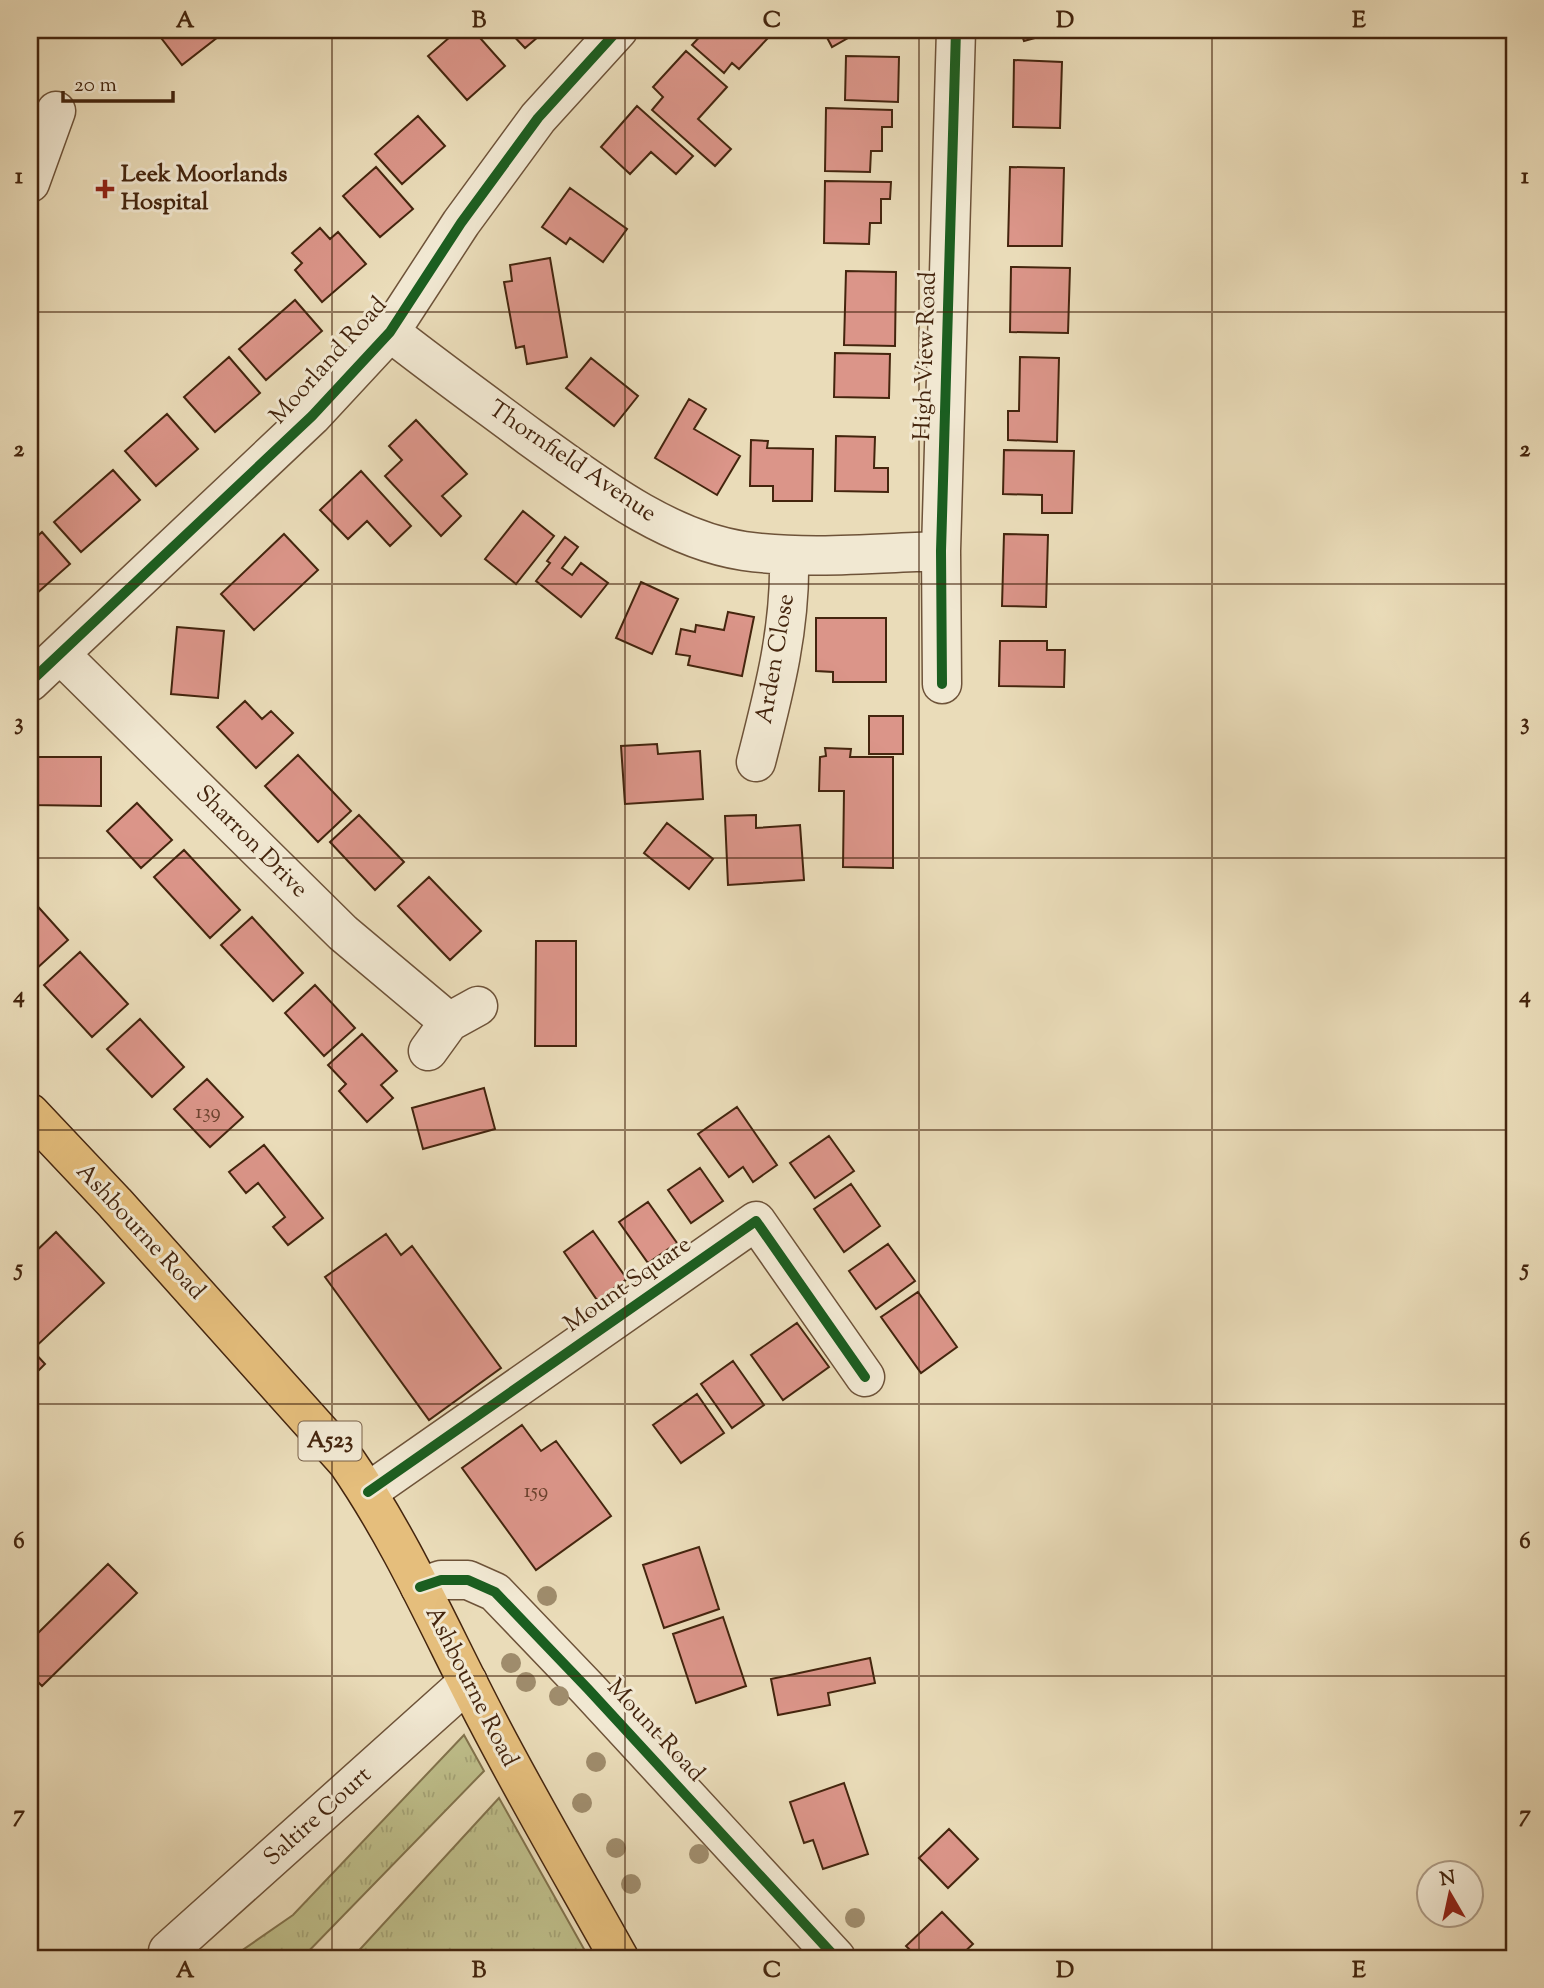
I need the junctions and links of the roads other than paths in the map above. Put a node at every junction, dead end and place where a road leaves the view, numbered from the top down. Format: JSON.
{"nodes":[{"id":1,"x":618,"y":30,"type":"edge"},
{"id":2,"x":956,"y":30,"type":"edge"},
{"id":3,"x":56,"y":111,"type":"dead end"},
{"id":4,"x":30,"y":183,"type":"edge"},
{"id":5,"x":390,"y":332,"type":"junction"},
{"id":6,"x":941,"y":551,"type":"junction"},
{"id":7,"x":789,"y":555,"type":"junction"},
{"id":8,"x":61,"y":654,"type":"junction"},
{"id":9,"x":30,"y":682,"type":"edge"},
{"id":10,"x":942,"y":684,"type":"dead end"},
{"id":11,"x":756,"y":762,"type":"dead end"},
{"id":12,"x":452,"y":1026,"type":"dead end"},
{"id":13,"x":30,"y":1113,"type":"edge"},
{"id":14,"x":865,"y":1377,"type":"dead end"},
{"id":15,"x":368,"y":1492,"type":"junction"},
{"id":16,"x":419,"y":1587,"type":"junction"},
{"id":17,"x":468,"y":1682,"type":"junction"},
{"id":18,"x":168,"y":1951,"type":"dead end"},
{"id":19,"x":619,"y":1958,"type":"edge"},
{"id":20,"x":836,"y":1958,"type":"edge"}],
"edges":[{"from":1,"to":5,"type":"street","name":"Moorland Road"},
{"from":2,"to":6,"type":"street","name":"High View Road"},
{"from":3,"to":4,"type":"street"},
{"from":5,"to":7,"type":"street","name":"Thornfield Avenue"},
{"from":5,"to":8,"type":"street","name":"Moorland Road"},
{"from":6,"to":7,"type":"street","name":"Thornfield Avenue"},
{"from":6,"to":10,"type":"street","name":"High View Road"},
{"from":7,"to":11,"type":"street","name":"Arden Close"},
{"from":8,"to":9,"type":"street","name":"Moorland Road"},
{"from":8,"to":12,"type":"street","name":"Sharron Drive"},
{"from":13,"to":15,"type":"highway","name":"Ashbourne Road","number":"A523"},
{"from":14,"to":15,"type":"street","name":"Mount Square"},
{"from":15,"to":16,"type":"highway","name":"Ashbourne Road","number":"A523"},
{"from":16,"to":17,"type":"highway","name":"Ashbourne Road","number":"A523"},
{"from":16,"to":20,"type":"street","name":"Mount Road"},
{"from":17,"to":18,"type":"street","name":"Saltire Court"},
{"from":17,"to":19,"type":"highway","name":"Ashbourne Road","number":"A523"}]}
